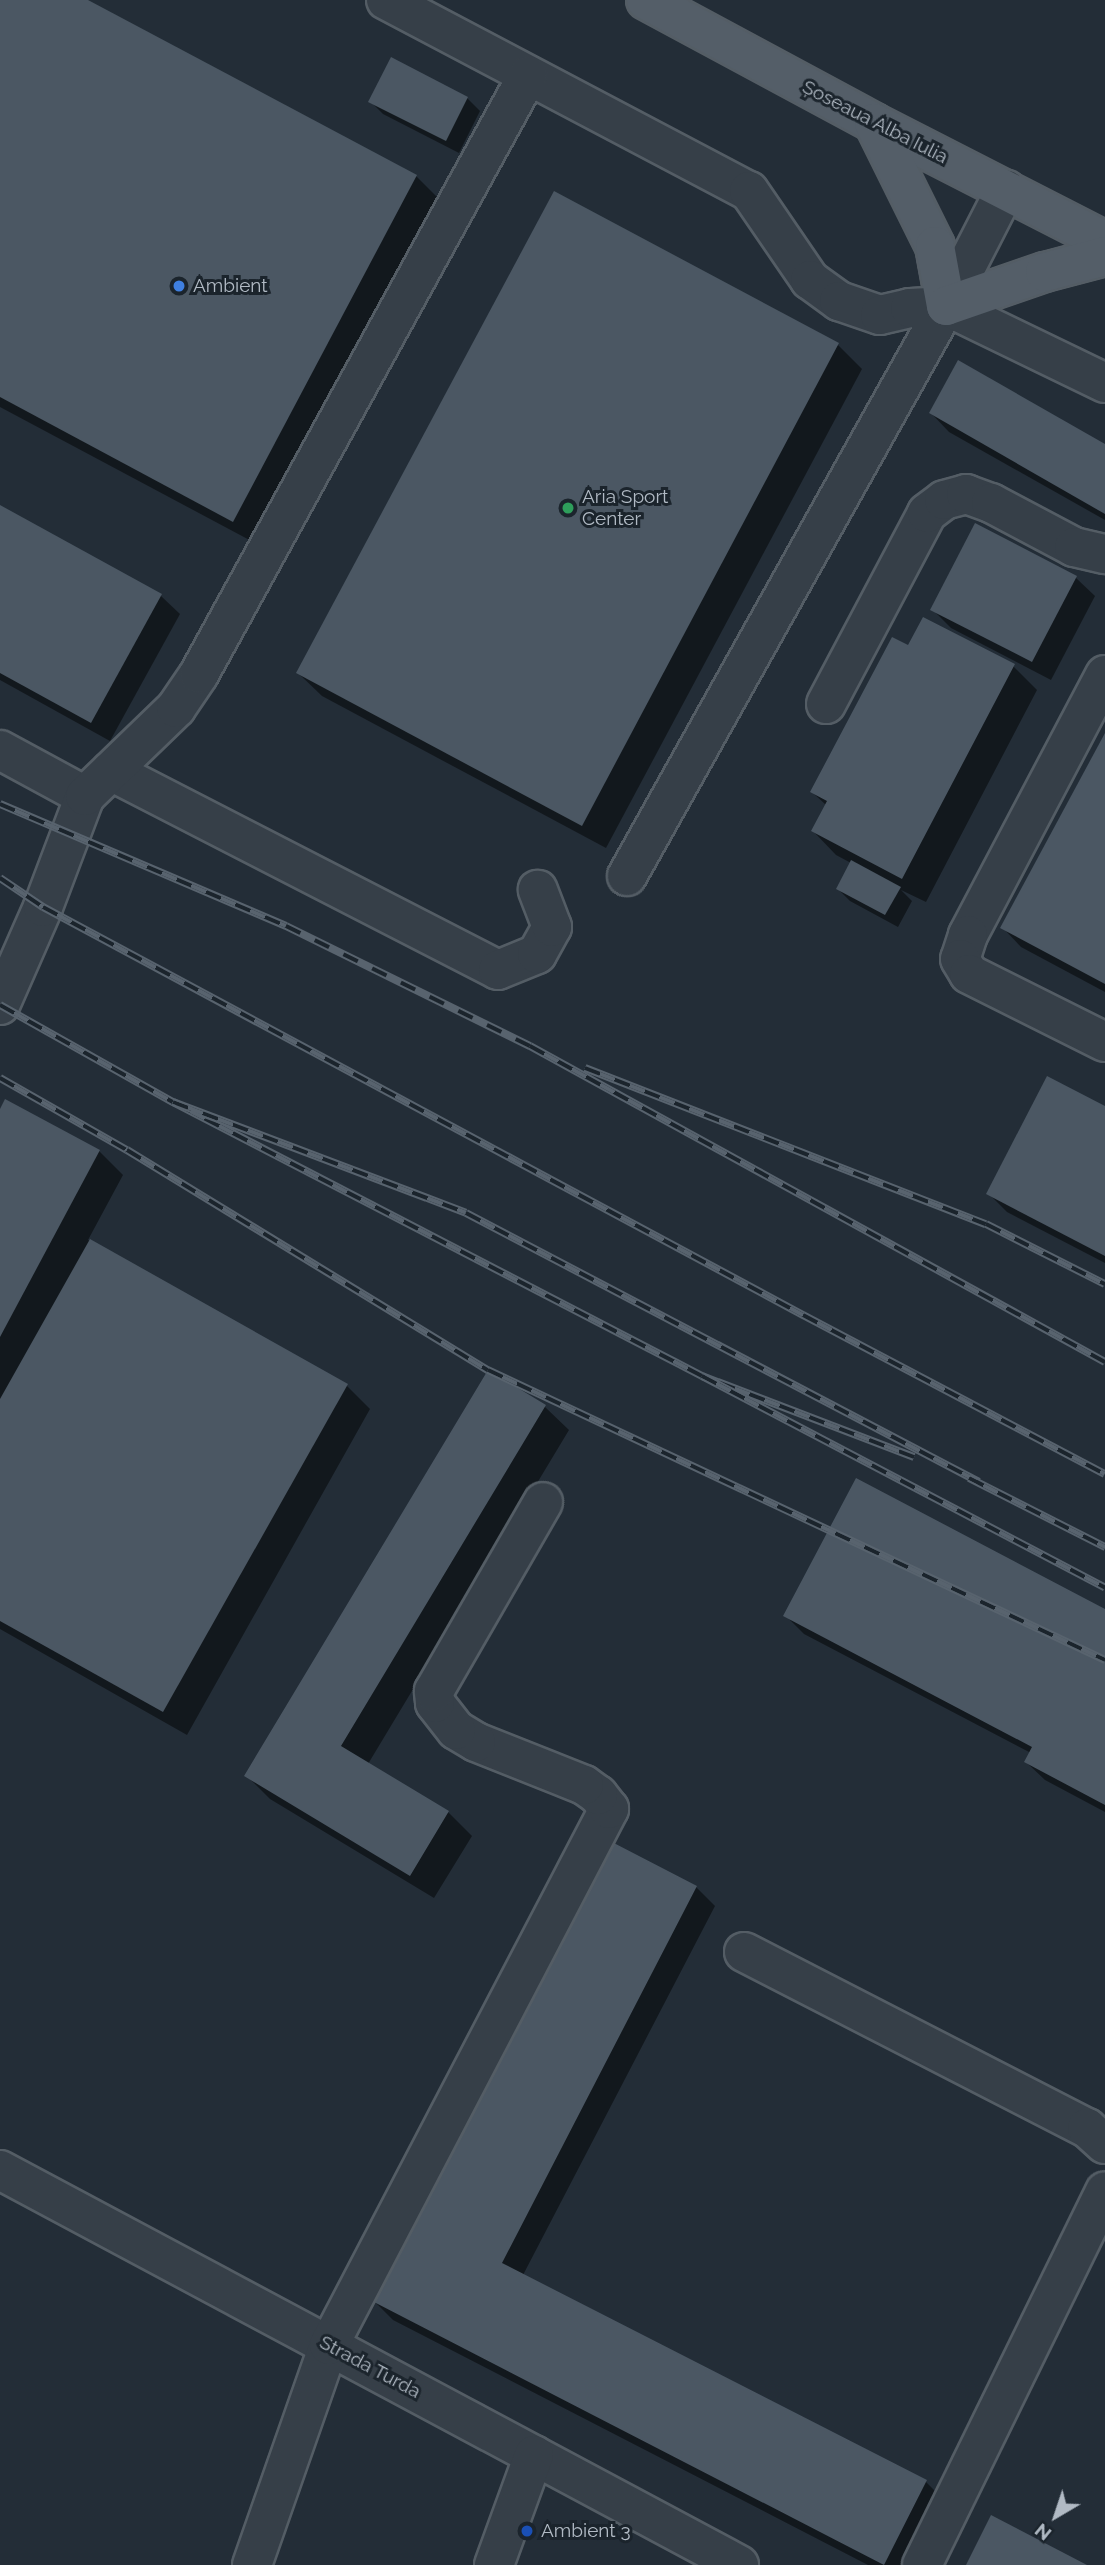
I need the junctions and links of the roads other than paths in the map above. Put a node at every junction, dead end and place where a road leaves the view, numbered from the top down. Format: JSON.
{"nodes":[{"id":1,"x":386,"y":0,"type":"edge"},
{"id":2,"x":646,"y":0,"type":"edge"},
{"id":3,"x":528,"y":75,"type":"junction"},
{"id":4,"x":874,"y":123,"type":"junction"},
{"id":5,"x":1006,"y":189,"type":"junction"},
{"id":6,"x":1105,"y":241,"type":"edge"},
{"id":7,"x":1105,"y":256,"type":"edge"},
{"id":8,"x":946,"y":306,"type":"junction"},
{"id":9,"x":1105,"y":383,"type":"edge"},
{"id":10,"x":1105,"y":554,"type":"edge"},
{"id":11,"x":1105,"y":675,"type":"edge"},
{"id":12,"x":826,"y":704,"type":"dead end"},
{"id":13,"x":0,"y":750,"type":"edge"},
{"id":14,"x":98,"y":783,"type":"junction"},
{"id":15,"x":627,"y":876,"type":"dead end"},
{"id":16,"x":538,"y":890,"type":"dead end"},
{"id":17,"x":0,"y":1005,"type":"edge"},
{"id":18,"x":1105,"y":1042,"type":"edge"},
{"id":19,"x":543,"y":1502,"type":"dead end"},
{"id":20,"x":744,"y":1952,"type":"dead end"},
{"id":21,"x":1105,"y":2144,"type":"edge"},
{"id":22,"x":0,"y":2170,"type":"edge"},
{"id":23,"x":1105,"y":2191,"type":"edge"},
{"id":24,"x":329,"y":2345,"type":"junction"},
{"id":25,"x":534,"y":2455,"type":"junction"},
{"id":26,"x":252,"y":2565,"type":"edge"},
{"id":27,"x":494,"y":2565,"type":"edge"},
{"id":28,"x":739,"y":2565,"type":"edge"},
{"id":29,"x":922,"y":2565,"type":"edge"}],
"edges":[{"from":1,"to":3,"type":"street"},
{"from":2,"to":4,"type":"main road","name":"Șoseaua Alba Iulia"},
{"from":3,"to":8,"type":"street"},
{"from":3,"to":14,"type":"street"},
{"from":4,"to":5,"type":"main road","name":"Șoseaua Alba Iulia"},
{"from":4,"to":8,"type":"main road"},
{"from":5,"to":6,"type":"main road","name":"Șoseaua Alba Iulia"},
{"from":5,"to":8,"type":"street"},
{"from":7,"to":8,"type":"main road"},
{"from":8,"to":9,"type":"street"},
{"from":8,"to":15,"type":"street"},
{"from":10,"to":12,"type":"street"},
{"from":11,"to":18,"type":"street"},
{"from":13,"to":14,"type":"street"},
{"from":14,"to":16,"type":"street"},
{"from":14,"to":17,"type":"street"},
{"from":19,"to":24,"type":"street"},
{"from":20,"to":21,"type":"street"},
{"from":22,"to":24,"type":"street","name":"Strada Turda"},
{"from":23,"to":29,"type":"street"},
{"from":24,"to":25,"type":"street","name":"Strada Turda"},
{"from":24,"to":26,"type":"street"},
{"from":25,"to":27,"type":"street"},
{"from":25,"to":28,"type":"street","name":"Strada Turda"}]}
